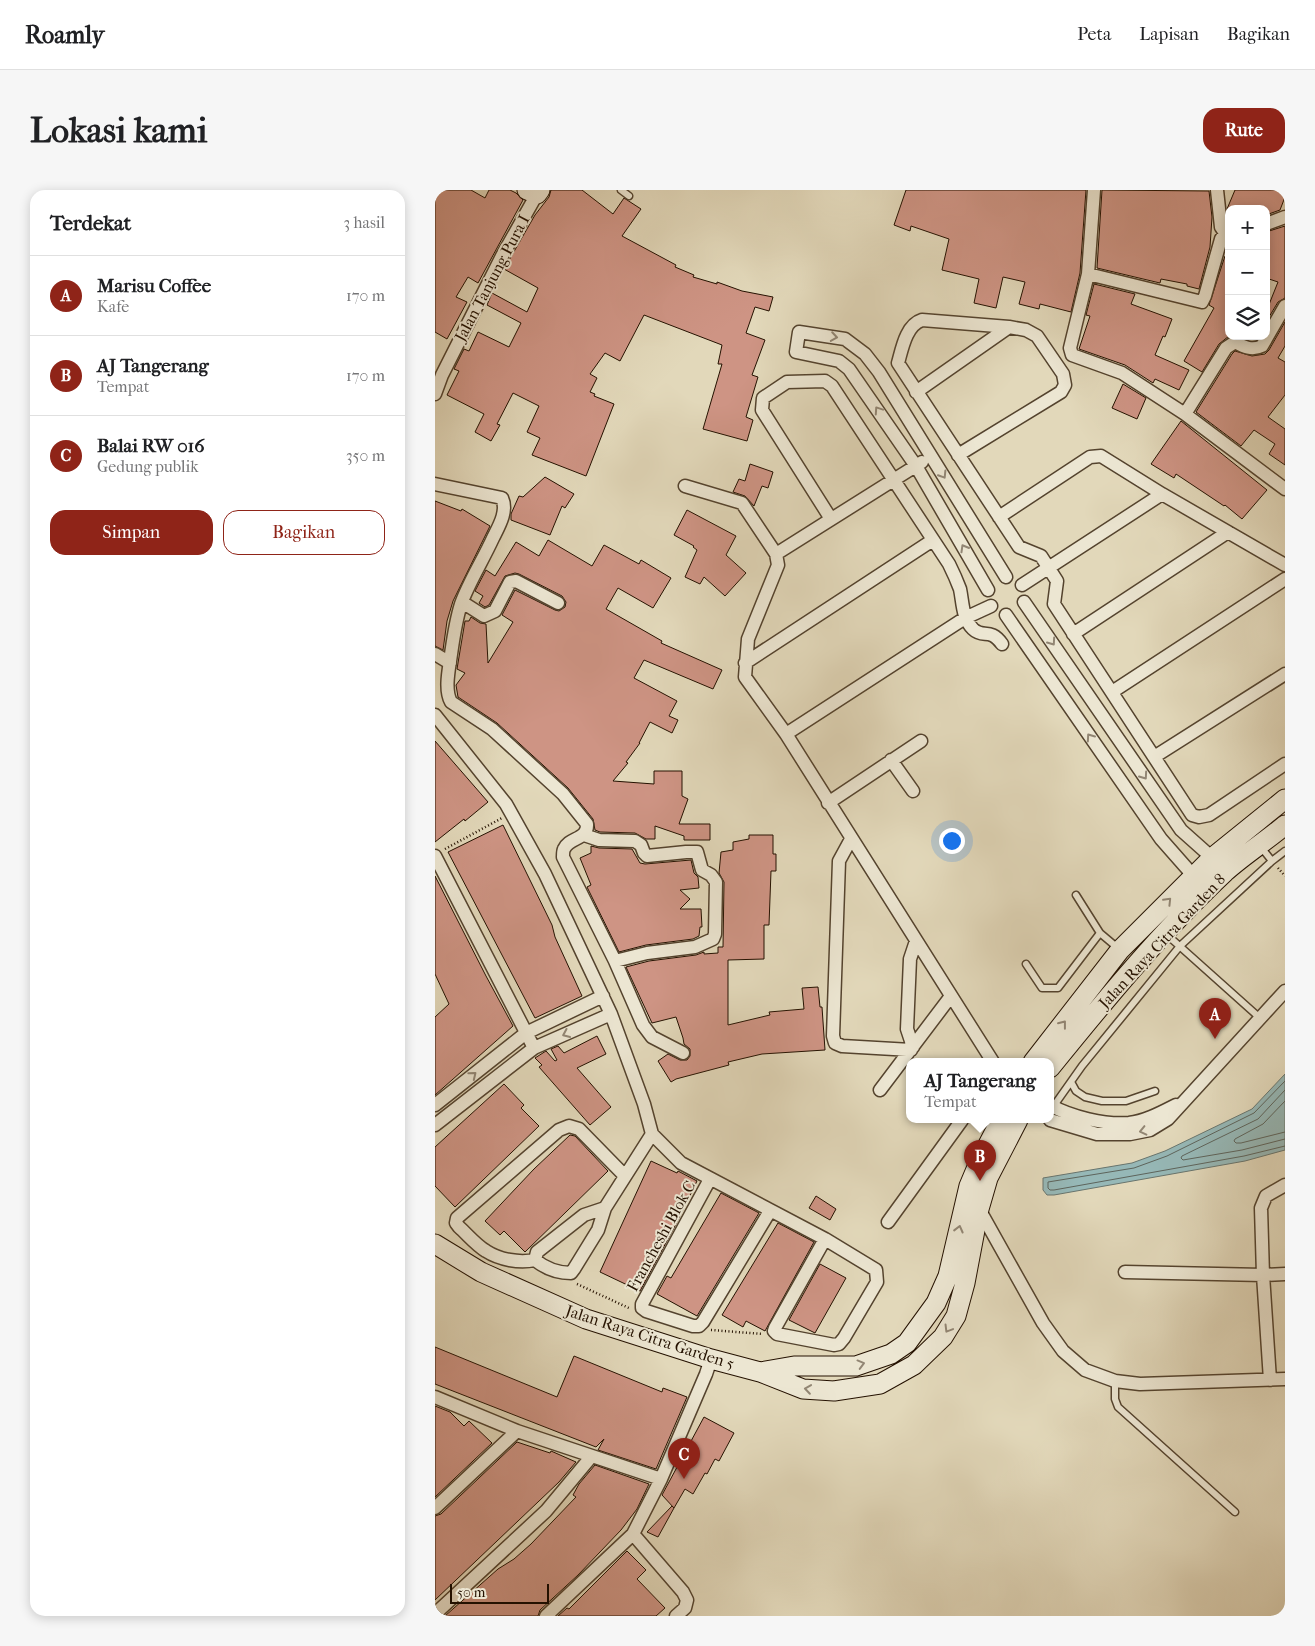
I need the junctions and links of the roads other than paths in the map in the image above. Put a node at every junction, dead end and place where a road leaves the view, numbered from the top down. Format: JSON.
{"nodes":[{"id":1,"x":621,"y":190,"type":"edge"},
{"id":2,"x":1093,"y":190,"type":"edge"},
{"id":3,"x":1217,"y":190,"type":"edge"},
{"id":4,"x":534,"y":191,"type":"edge"},
{"id":5,"x":629,"y":196,"type":"dead end"},
{"id":6,"x":1285,"y":218,"type":"edge"},
{"id":7,"x":1270,"y":223,"type":"edge"},
{"id":8,"x":1225,"y":231,"type":"edge"},
{"id":9,"x":1225,"y":235,"type":"edge"},
{"id":10,"x":1088,"y":274,"type":"junction"},
{"id":11,"x":1285,"y":306,"type":"edge"},
{"id":12,"x":1009,"y":327,"type":"junction"},
{"id":13,"x":439,"y":374,"type":"edge"},
{"id":14,"x":916,"y":392,"type":"junction"},
{"id":15,"x":435,"y":394,"type":"edge"},
{"id":16,"x":1185,"y":414,"type":"junction"},
{"id":17,"x":958,"y":455,"type":"junction"},
{"id":18,"x":932,"y":456,"type":"junction"},
{"id":19,"x":916,"y":466,"type":"junction"},
{"id":20,"x":893,"y":480,"type":"junction"},
{"id":21,"x":435,"y":484,"type":"edge"},
{"id":22,"x":685,"y":486,"type":"dead end"},
{"id":23,"x":1285,"y":489,"type":"edge"},
{"id":24,"x":1162,"y":494,"type":"junction"},
{"id":25,"x":999,"y":517,"type":"junction"},
{"id":26,"x":831,"y":519,"type":"junction"},
{"id":27,"x":1228,"y":532,"type":"junction"},
{"id":28,"x":933,"y":540,"type":"junction"},
{"id":29,"x":777,"y":554,"type":"junction"},
{"id":30,"x":1285,"y":565,"type":"edge"},
{"id":31,"x":1048,"y":568,"type":"junction"},
{"id":32,"x":1006,"y":577,"type":"junction"},
{"id":33,"x":1285,"y":579,"type":"edge"},
{"id":34,"x":1021,"y":585,"type":"junction"},
{"id":35,"x":988,"y":590,"type":"junction"},
{"id":36,"x":462,"y":602,"type":"junction"},
{"id":37,"x":1024,"y":602,"type":"junction"},
{"id":38,"x":558,"y":603,"type":"dead end"},
{"id":39,"x":991,"y":606,"type":"junction"},
{"id":40,"x":1006,"y":615,"type":"junction"},
{"id":41,"x":965,"y":618,"type":"junction"},
{"id":42,"x":1073,"y":634,"type":"junction"},
{"id":43,"x":1002,"y":644,"type":"dead end"},
{"id":44,"x":435,"y":654,"type":"edge"},
{"id":45,"x":450,"y":663,"type":"junction"},
{"id":46,"x":745,"y":663,"type":"junction"},
{"id":47,"x":1285,"y":674,"type":"edge"},
{"id":48,"x":1112,"y":692,"type":"junction"},
{"id":49,"x":435,"y":715,"type":"edge"},
{"id":50,"x":786,"y":734,"type":"junction"},
{"id":51,"x":921,"y":741,"type":"dead end"},
{"id":52,"x":1154,"y":757,"type":"junction"},
{"id":53,"x":891,"y":760,"type":"junction"},
{"id":54,"x":1285,"y":764,"type":"edge"},
{"id":55,"x":913,"y":791,"type":"dead end"},
{"id":56,"x":1285,"y":799,"type":"edge"},
{"id":57,"x":828,"y":803,"type":"junction"},
{"id":58,"x":1285,"y":825,"type":"edge"},
{"id":59,"x":583,"y":836,"type":"junction"},
{"id":60,"x":851,"y":839,"type":"junction"},
{"id":61,"x":1259,"y":846,"type":"junction"},
{"id":62,"x":1285,"y":851,"type":"edge"},
{"id":63,"x":439,"y":853,"type":"edge"},
{"id":64,"x":1212,"y":858,"type":"junction"},
{"id":65,"x":1272,"y":861,"type":"junction"},
{"id":66,"x":1227,"y":871,"type":"junction"},
{"id":67,"x":1193,"y":876,"type":"junction"},
{"id":68,"x":1207,"y":890,"type":"junction"},
{"id":69,"x":1076,"y":895,"type":"dead end"},
{"id":70,"x":1099,"y":933,"type":"junction"},
{"id":71,"x":1165,"y":933,"type":"junction"},
{"id":72,"x":916,"y":941,"type":"junction"},
{"id":73,"x":1179,"y":946,"type":"junction"},
{"id":74,"x":1120,"y":950,"type":"junction"},
{"id":75,"x":615,"y":962,"type":"junction"},
{"id":76,"x":1026,"y":964,"type":"dead end"},
{"id":77,"x":1285,"y":991,"type":"edge"},
{"id":78,"x":603,"y":996,"type":"junction"},
{"id":79,"x":951,"y":996,"type":"junction"},
{"id":80,"x":611,"y":1014,"type":"junction"},
{"id":81,"x":1260,"y":1018,"type":"junction"},
{"id":82,"x":526,"y":1033,"type":"junction"},
{"id":83,"x":534,"y":1048,"type":"junction"},
{"id":84,"x":912,"y":1048,"type":"junction"},
{"id":85,"x":683,"y":1053,"type":"dead end"},
{"id":86,"x":990,"y":1058,"type":"edge"},
{"id":87,"x":1036,"y":1058,"type":"edge"},
{"id":88,"x":1054,"y":1063,"type":"edge"},
{"id":89,"x":1071,"y":1082,"type":"junction"},
{"id":90,"x":880,"y":1090,"type":"dead end"},
{"id":91,"x":1155,"y":1091,"type":"dead end"},
{"id":92,"x":1054,"y":1103,"type":"edge"},
{"id":93,"x":1181,"y":1103,"type":"junction"},
{"id":94,"x":435,"y":1105,"type":"edge"},
{"id":95,"x":1054,"y":1107,"type":"edge"},
{"id":96,"x":1054,"y":1121,"type":"edge"},
{"id":97,"x":960,"y":1123,"type":"edge"},
{"id":98,"x":999,"y":1123,"type":"edge"},
{"id":99,"x":1016,"y":1123,"type":"edge"},
{"id":100,"x":435,"y":1125,"type":"edge"},
{"id":101,"x":652,"y":1134,"type":"junction"},
{"id":102,"x":625,"y":1176,"type":"junction"},
{"id":103,"x":710,"y":1179,"type":"junction"},
{"id":104,"x":1285,"y":1185,"type":"edge"},
{"id":105,"x":972,"y":1206,"type":"junction"},
{"id":106,"x":605,"y":1208,"type":"junction"},
{"id":107,"x":770,"y":1211,"type":"junction"},
{"id":108,"x":888,"y":1222,"type":"dead end"},
{"id":109,"x":825,"y":1240,"type":"junction"},
{"id":110,"x":435,"y":1244,"type":"edge"},
{"id":111,"x":535,"y":1260,"type":"junction"},
{"id":112,"x":1125,"y":1272,"type":"dead end"},
{"id":113,"x":1285,"y":1274,"type":"edge"},
{"id":114,"x":1263,"y":1275,"type":"junction"},
{"id":115,"x":711,"y":1359,"type":"junction"},
{"id":116,"x":760,"y":1372,"type":"junction"},
{"id":117,"x":1285,"y":1379,"type":"edge"},
{"id":118,"x":1271,"y":1380,"type":"junction"},
{"id":119,"x":1115,"y":1381,"type":"junction"},
{"id":120,"x":436,"y":1399,"type":"edge"},
{"id":121,"x":517,"y":1431,"type":"junction"},
{"id":122,"x":591,"y":1457,"type":"junction"},
{"id":123,"x":661,"y":1479,"type":"junction"},
{"id":124,"x":435,"y":1508,"type":"edge"},
{"id":125,"x":1235,"y":1512,"type":"dead end"},
{"id":126,"x":633,"y":1534,"type":"junction"},
{"id":127,"x":435,"y":1614,"type":"edge"},
{"id":128,"x":546,"y":1616,"type":"edge"},
{"id":129,"x":676,"y":1616,"type":"edge"}],
"edges":[{"from":1,"to":5,"type":"lane"},
{"from":2,"to":10,"type":"street"},
{"from":3,"to":8,"type":"street"},
{"from":4,"to":13,"type":"street","name":"Jalan Tanjung Pura I"},
{"from":6,"to":7,"type":"street"},
{"from":9,"to":10,"type":"street"},
{"from":10,"to":16,"type":"street"},
{"from":11,"to":16,"type":"street"},
{"from":12,"to":14,"type":"street"},
{"from":12,"to":14,"type":"street"},
{"from":12,"to":17,"type":"street"},
{"from":13,"to":15,"type":"street","name":"Jalan Tanjung Pura I"},
{"from":14,"to":17,"type":"street"},
{"from":16,"to":23,"type":"street"},
{"from":17,"to":25,"type":"street"},
{"from":18,"to":19,"type":"street"},
{"from":19,"to":18,"type":"street","one_way":true},
{"from":18,"to":32,"type":"street","one_way":true},
{"from":19,"to":20,"type":"street"},
{"from":35,"to":19,"type":"street","one_way":true},
{"from":20,"to":26,"type":"street"},
{"from":20,"to":26,"type":"street"},
{"from":20,"to":28,"type":"street"},
{"from":21,"to":36,"type":"street"},
{"from":22,"to":29,"type":"street"},
{"from":24,"to":25,"type":"street"},
{"from":24,"to":27,"type":"street"},
{"from":24,"to":31,"type":"street"},
{"from":25,"to":31,"type":"street"},
{"from":26,"to":29,"type":"street"},
{"from":27,"to":30,"type":"street"},
{"from":27,"to":42,"type":"street"},
{"from":28,"to":41,"type":"street"},
{"from":28,"to":46,"type":"street"},
{"from":29,"to":46,"type":"street"},
{"from":31,"to":34,"type":"street"},
{"from":31,"to":42,"type":"street"},
{"from":32,"to":34,"type":"street"},
{"from":32,"to":35,"type":"street"},
{"from":33,"to":48,"type":"street"},
{"from":34,"to":37,"type":"street"},
{"from":35,"to":39,"type":"street"},
{"from":36,"to":38,"type":"street"},
{"from":36,"to":45,"type":"street"},
{"from":37,"to":40,"type":"street"},
{"from":37,"to":64,"type":"street","one_way":true},
{"from":39,"to":40,"type":"street"},
{"from":39,"to":41,"type":"street"},
{"from":67,"to":40,"type":"street","one_way":true},
{"from":41,"to":43,"type":"street"},
{"from":41,"to":50,"type":"street"},
{"from":42,"to":48,"type":"street"},
{"from":44,"to":45,"type":"street"},
{"from":45,"to":59,"type":"street"},
{"from":46,"to":50,"type":"street"},
{"from":47,"to":52,"type":"street"},
{"from":48,"to":52,"type":"street"},
{"from":49,"to":78,"type":"street"},
{"from":50,"to":57,"type":"street"},
{"from":51,"to":53,"type":"street"},
{"from":52,"to":54,"type":"street"},
{"from":53,"to":55,"type":"street"},
{"from":53,"to":57,"type":"street"},
{"from":56,"to":64,"type":"street","name":"Jalan Raya Citra Garden 8"},
{"from":57,"to":60,"type":"street"},
{"from":58,"to":61,"type":"street","name":"Jalan Raya Citra Garden 8"},
{"from":59,"to":75,"type":"street"},
{"from":59,"to":75,"type":"street"},
{"from":60,"to":72,"type":"street"},
{"from":60,"to":84,"type":"street"},
{"from":61,"to":65,"type":"lane"},
{"from":61,"to":66,"type":"street","name":"Jalan Raya Citra Garden 8"},
{"from":62,"to":65,"type":"lane"},
{"from":63,"to":82,"type":"street"},
{"from":64,"to":66,"type":"street"},
{"from":64,"to":67,"type":"street","name":"Jalan Raya Citra Garden 8"},
{"from":65,"to":73,"type":"lane"},
{"from":66,"to":68,"type":"street","name":"Jalan Raya Citra Garden 8"},
{"from":67,"to":68,"type":"street"},
{"from":74,"to":67,"type":"street","name":"Jalan Raya Citra Garden 8","one_way":true},
{"from":68,"to":71,"type":"street","name":"Jalan Raya Citra Garden 8"},
{"from":69,"to":70,"type":"lane"},
{"from":70,"to":74,"type":"lane"},
{"from":70,"to":76,"type":"lane"},
{"from":71,"to":73,"type":"lane"},
{"from":71,"to":88,"type":"street","name":"Jalan Raya Citra Garden 8"},
{"from":72,"to":79,"type":"street"},
{"from":72,"to":84,"type":"street"},
{"from":73,"to":81,"type":"lane"},
{"from":73,"to":89,"type":"lane"},
{"from":87,"to":74,"type":"street","name":"Jalan Raya Citra Garden 8","one_way":true},
{"from":75,"to":85,"type":"street"},
{"from":77,"to":81,"type":"street"},
{"from":78,"to":80,"type":"street"},
{"from":78,"to":82,"type":"street"},
{"from":79,"to":84,"type":"street"},
{"from":79,"to":86,"type":"street"},
{"from":80,"to":83,"type":"street","one_way":true},
{"from":80,"to":101,"type":"street"},
{"from":81,"to":93,"type":"street"},
{"from":82,"to":83,"type":"street"},
{"from":94,"to":82,"type":"street","one_way":true},
{"from":83,"to":100,"type":"street"},
{"from":84,"to":90,"type":"street"},
{"from":89,"to":91,"type":"lane"},
{"from":89,"to":92,"type":"lane"},
{"from":93,"to":95,"type":"street"},
{"from":93,"to":96,"type":"street","one_way":true},
{"from":97,"to":108,"type":"street"},
{"from":98,"to":105,"type":"street"},
{"from":99,"to":105,"type":"street"},
{"from":101,"to":102,"type":"street"},
{"from":101,"to":103,"type":"street"},
{"from":102,"to":106,"type":"street"},
{"from":102,"to":111,"type":"street"},
{"from":103,"to":107,"type":"street"},
{"from":103,"to":107,"type":"street","name":"Francheshi Blok C"},
{"from":104,"to":114,"type":"street"},
{"from":116,"to":105,"type":"street","one_way":true},
{"from":105,"to":116,"type":"street","one_way":true},
{"from":105,"to":119,"type":"street"},
{"from":106,"to":111,"type":"street"},
{"from":106,"to":111,"type":"street"},
{"from":107,"to":109,"type":"street"},
{"from":109,"to":109,"type":"street"},
{"from":110,"to":115,"type":"street","name":"Jalan Raya Citra Garden 5"},
{"from":112,"to":114,"type":"street"},
{"from":113,"to":114,"type":"street"},
{"from":114,"to":118,"type":"street"},
{"from":115,"to":116,"type":"street","name":"Jalan Raya Citra Garden 5"},
{"from":115,"to":123,"type":"street"},
{"from":117,"to":118,"type":"street"},
{"from":118,"to":119,"type":"street"},
{"from":119,"to":125,"type":"lane"},
{"from":120,"to":121,"type":"street"},
{"from":121,"to":122,"type":"street"},
{"from":121,"to":124,"type":"street"},
{"from":122,"to":123,"type":"street"},
{"from":122,"to":127,"type":"street"},
{"from":123,"to":126,"type":"street"},
{"from":126,"to":128,"type":"street"},
{"from":126,"to":129,"type":"street"}]}
